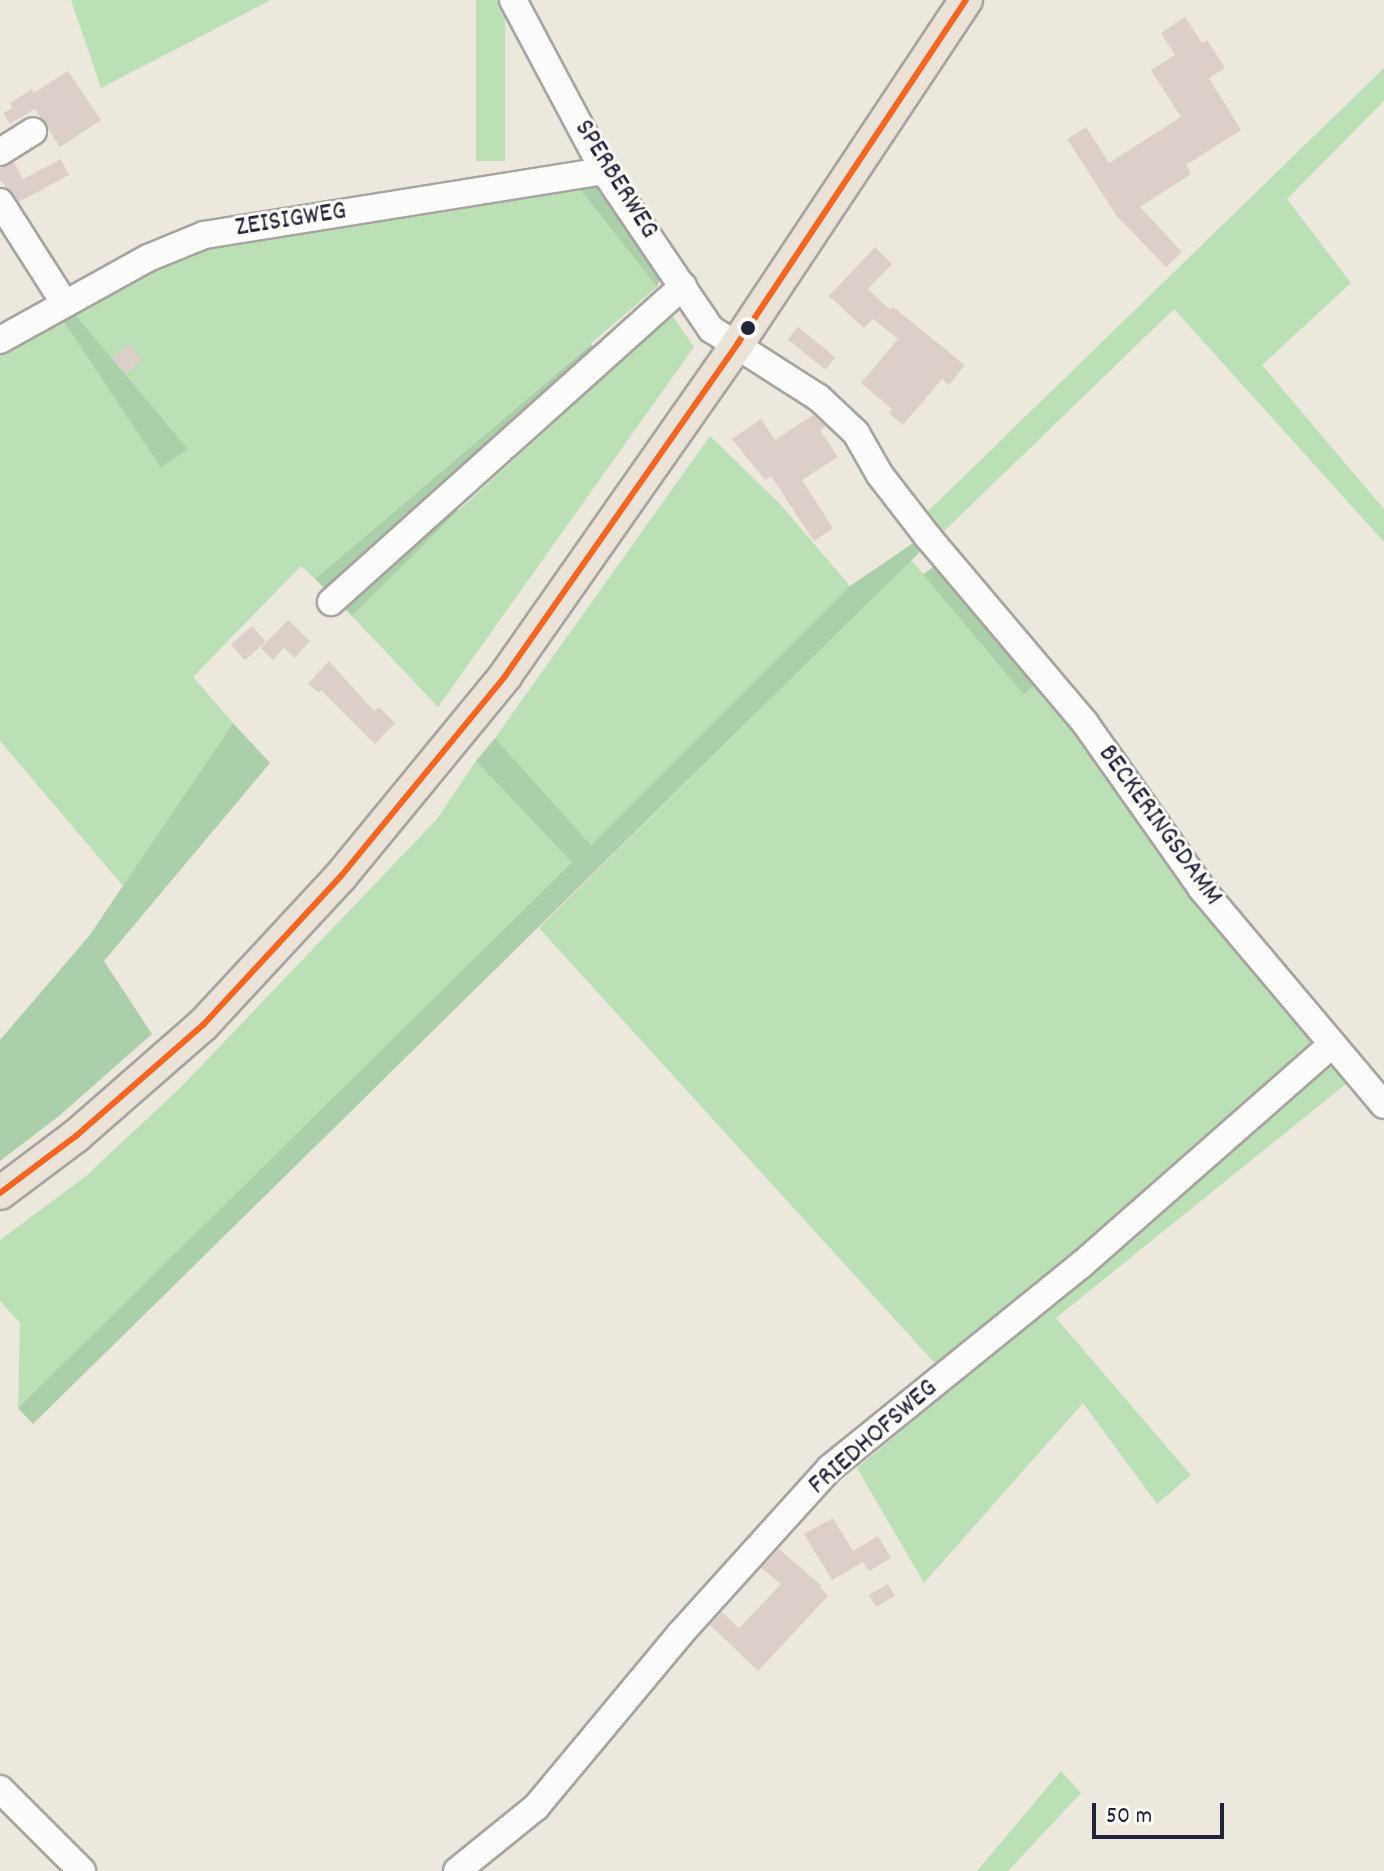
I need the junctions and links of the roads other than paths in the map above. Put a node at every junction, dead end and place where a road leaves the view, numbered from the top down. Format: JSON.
{"nodes":[{"id":1,"x":513,"y":0,"type":"edge"},
{"id":2,"x":966,"y":0,"type":"edge"},
{"id":3,"x":33,"y":131,"type":"dead end"},
{"id":4,"x":0,"y":152,"type":"edge"},
{"id":5,"x":604,"y":171,"type":"junction"},
{"id":6,"x":0,"y":202,"type":"edge"},
{"id":7,"x":683,"y":286,"type":"junction"},
{"id":8,"x":65,"y":304,"type":"junction"},
{"id":9,"x":0,"y":340,"type":"edge"},
{"id":10,"x":738,"y":343,"type":"junction"},
{"id":11,"x":331,"y":602,"type":"dead end"},
{"id":12,"x":1331,"y":1045,"type":"junction"},
{"id":13,"x":1384,"y":1105,"type":"edge"},
{"id":14,"x":0,"y":1193,"type":"edge"},
{"id":15,"x":0,"y":1789,"type":"edge"},
{"id":16,"x":82,"y":1871,"type":"edge"},
{"id":17,"x":457,"y":1871,"type":"edge"}],
"edges":[{"from":1,"to":5,"type":"street","name":"SPERBERWEG"},
{"from":2,"to":10,"type":"main road"},
{"from":3,"to":4,"type":"street"},
{"from":5,"to":7,"type":"street","name":"SPERBERWEG"},
{"from":5,"to":8,"type":"street","name":"ZEISIGWEG"},
{"from":6,"to":8,"type":"street"},
{"from":7,"to":10,"type":"street","name":"SPERBERWEG"},
{"from":7,"to":11,"type":"street"},
{"from":8,"to":9,"type":"street","name":"ZEISIGWEG"},
{"from":10,"to":12,"type":"street","name":"BECKERINGSDAMM"},
{"from":10,"to":14,"type":"main road"},
{"from":12,"to":13,"type":"street","name":"BECKERINGSDAMM"},
{"from":12,"to":17,"type":"street","name":"FRIEDHOFSWEG"},
{"from":15,"to":16,"type":"street"}]}
